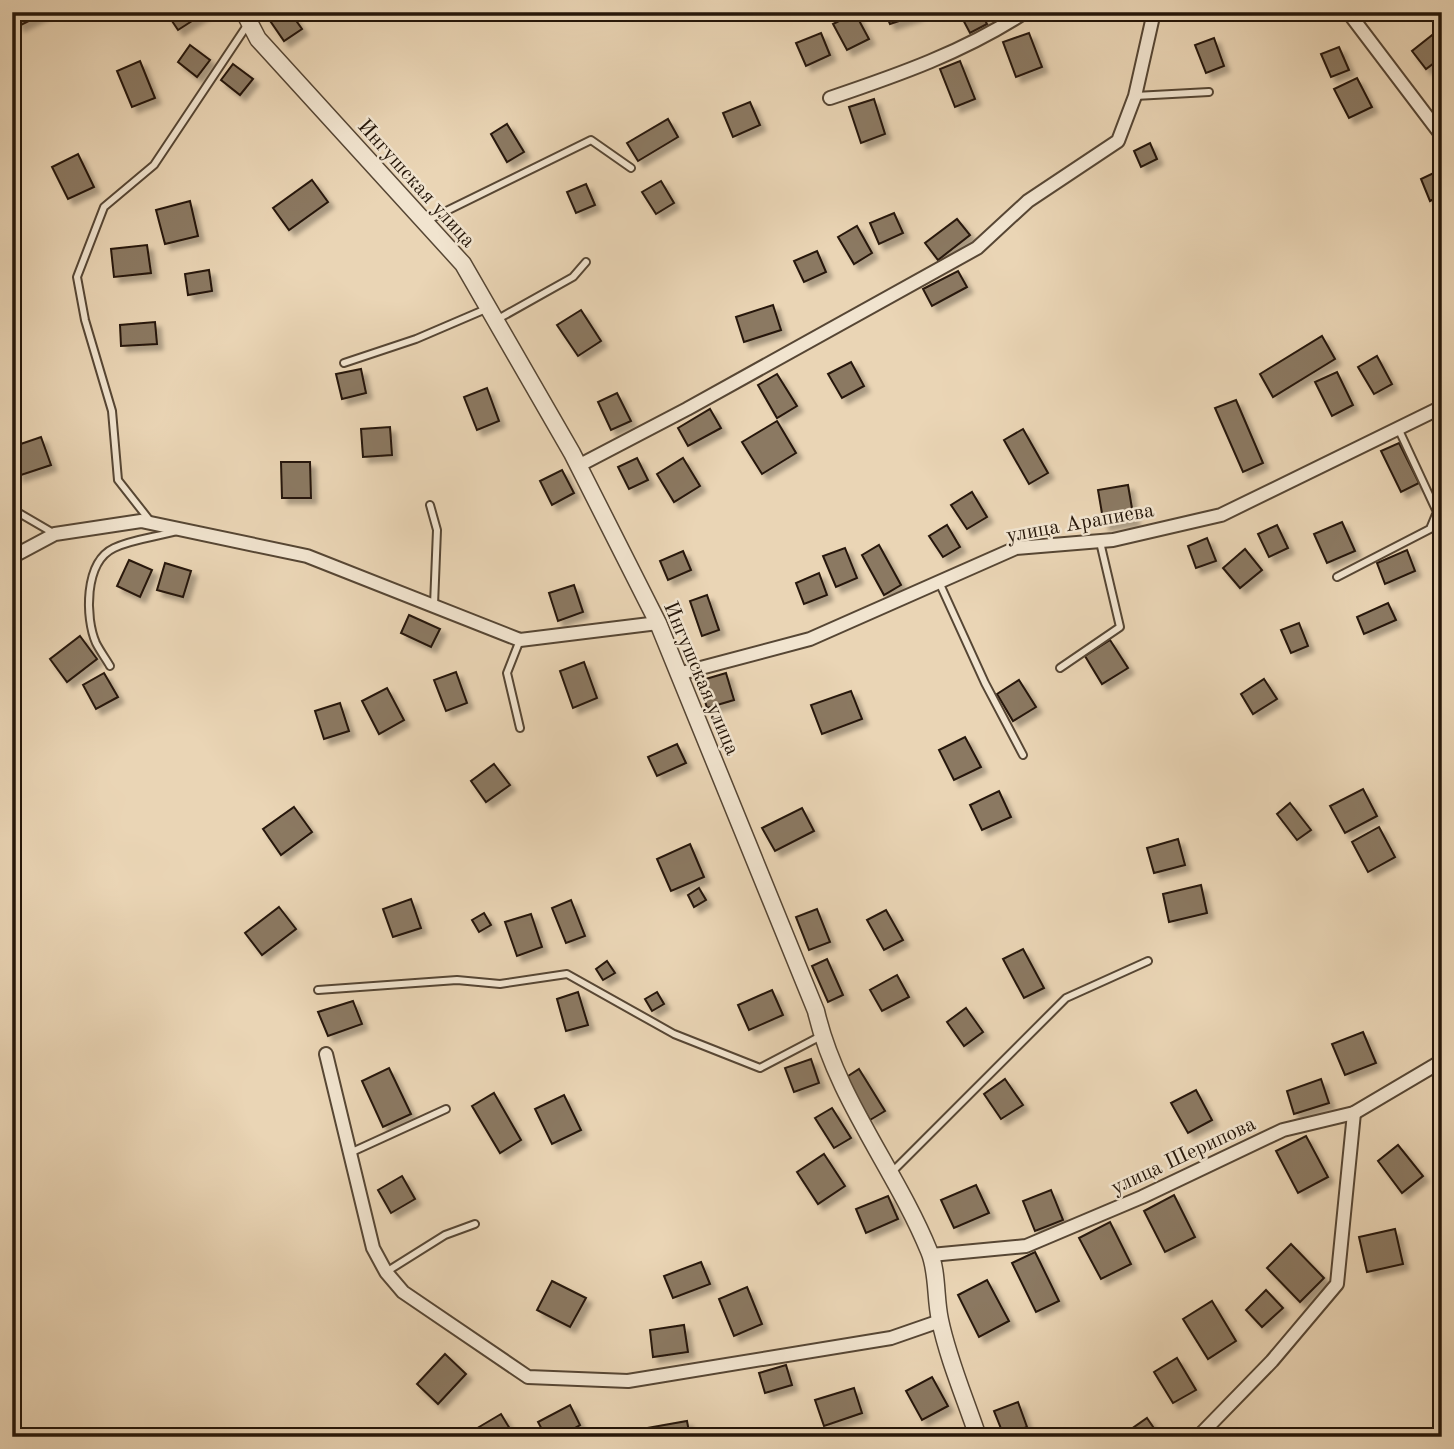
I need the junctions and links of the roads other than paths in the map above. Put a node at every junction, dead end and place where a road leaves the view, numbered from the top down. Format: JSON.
{"nodes":[{"id":1,"x":1025,"y":12,"type":"edge"},
{"id":2,"x":1154,"y":12,"type":"edge"},
{"id":3,"x":1349,"y":12,"type":"edge"},
{"id":4,"x":246,"y":17,"type":"edge"},
{"id":5,"x":1209,"y":92,"type":"dead end"},
{"id":6,"x":1135,"y":96,"type":"junction"},
{"id":7,"x":830,"y":98,"type":"dead end"},
{"id":8,"x":1442,"y":136,"type":"edge"},
{"id":9,"x":631,"y":168,"type":"dead end"},
{"id":10,"x":425,"y":222,"type":"junction"},
{"id":11,"x":586,"y":262,"type":"dead end"},
{"id":12,"x":492,"y":314,"type":"junction"},
{"id":13,"x":344,"y":363,"type":"dead end"},
{"id":14,"x":1442,"y":407,"type":"edge"},
{"id":15,"x":1398,"y":428,"type":"junction"},
{"id":16,"x":578,"y":466,"type":"junction"},
{"id":17,"x":430,"y":505,"type":"dead end"},
{"id":18,"x":12,"y":509,"type":"edge"},
{"id":19,"x":152,"y":523,"type":"junction"},
{"id":20,"x":186,"y":529,"type":"junction"},
{"id":21,"x":55,"y":534,"type":"junction"},
{"id":22,"x":1100,"y":541,"type":"junction"},
{"id":23,"x":12,"y":557,"type":"edge"},
{"id":24,"x":1337,"y":577,"type":"dead end"},
{"id":25,"x":939,"y":582,"type":"junction"},
{"id":26,"x":434,"y":605,"type":"junction"},
{"id":27,"x":658,"y":623,"type":"junction"},
{"id":28,"x":520,"y":640,"type":"junction"},
{"id":29,"x":110,"y":666,"type":"dead end"},
{"id":30,"x":1060,"y":668,"type":"dead end"},
{"id":31,"x":678,"y":674,"type":"junction"},
{"id":32,"x":520,"y":728,"type":"dead end"},
{"id":33,"x":1023,"y":754,"type":"dead end"},
{"id":34,"x":1148,"y":961,"type":"dead end"},
{"id":35,"x":318,"y":990,"type":"dead end"},
{"id":36,"x":821,"y":1035,"type":"junction"},
{"id":37,"x":326,"y":1054,"type":"dead end"},
{"id":38,"x":1442,"y":1062,"type":"edge"},
{"id":39,"x":446,"y":1109,"type":"dead end"},
{"id":40,"x":1354,"y":1113,"type":"junction"},
{"id":41,"x":352,"y":1152,"type":"junction"},
{"id":42,"x":892,"y":1172,"type":"junction"},
{"id":43,"x":475,"y":1224,"type":"dead end"},
{"id":44,"x":931,"y":1255,"type":"junction"},
{"id":45,"x":386,"y":1272,"type":"junction"},
{"id":46,"x":940,"y":1321,"type":"junction"},
{"id":47,"x":978,"y":1437,"type":"edge"},
{"id":48,"x":1198,"y":1437,"type":"edge"}],
"edges":[{"from":1,"to":7,"type":"street"},
{"from":2,"to":6,"type":"street"},
{"from":3,"to":8,"type":"street"},
{"from":4,"to":10,"type":"street","name":"Ингушская улица"},
{"from":4,"to":19,"type":"lane"},
{"from":5,"to":6,"type":"lane"},
{"from":6,"to":16,"type":"street"},
{"from":9,"to":10,"type":"lane"},
{"from":10,"to":12,"type":"street","name":"Ингушская улица"},
{"from":11,"to":12,"type":"lane"},
{"from":12,"to":13,"type":"lane"},
{"from":12,"to":16,"type":"street","name":"Ингушская улица"},
{"from":14,"to":15,"type":"street","name":"улица Арапиева"},
{"from":15,"to":22,"type":"street","name":"улица Арапиева"},
{"from":15,"to":24,"type":"lane"},
{"from":16,"to":27,"type":"street","name":"Ингушская улица"},
{"from":17,"to":26,"type":"lane"},
{"from":18,"to":21,"type":"lane"},
{"from":19,"to":20,"type":"street"},
{"from":19,"to":21,"type":"street"},
{"from":20,"to":26,"type":"street"},
{"from":20,"to":29,"type":"lane"},
{"from":21,"to":23,"type":"street"},
{"from":22,"to":25,"type":"street","name":"улица Арапиева"},
{"from":22,"to":30,"type":"lane"},
{"from":25,"to":31,"type":"street","name":"улица Арапиева"},
{"from":25,"to":33,"type":"lane"},
{"from":26,"to":28,"type":"street"},
{"from":27,"to":28,"type":"street"},
{"from":27,"to":31,"type":"street","name":"Ингушская улица"},
{"from":28,"to":32,"type":"lane"},
{"from":31,"to":36,"type":"street","name":"Ингушская улица"},
{"from":34,"to":42,"type":"lane"},
{"from":35,"to":36,"type":"lane"},
{"from":36,"to":42,"type":"street","name":"Ингушская улица"},
{"from":37,"to":41,"type":"street"},
{"from":38,"to":40,"type":"street","name":"улица Шерипова"},
{"from":39,"to":41,"type":"lane"},
{"from":40,"to":44,"type":"street","name":"улица Шерипова"},
{"from":40,"to":48,"type":"street"},
{"from":41,"to":45,"type":"street"},
{"from":42,"to":44,"type":"street","name":"Ингушская улица"},
{"from":43,"to":45,"type":"lane"},
{"from":44,"to":46,"type":"street","name":"Ингушская улица"},
{"from":45,"to":46,"type":"street"},
{"from":46,"to":47,"type":"street","name":"Ингушская улица"}]}
